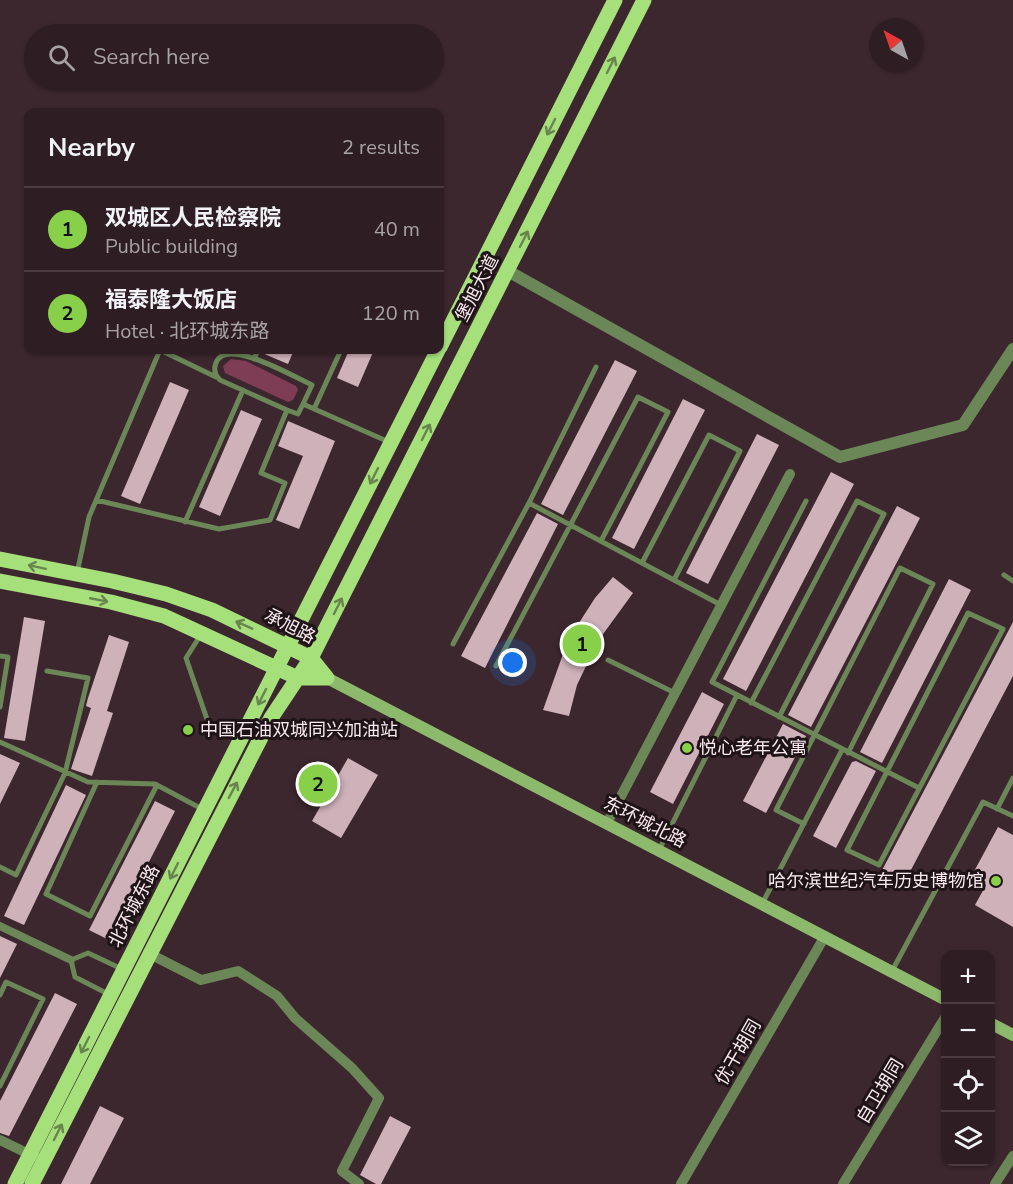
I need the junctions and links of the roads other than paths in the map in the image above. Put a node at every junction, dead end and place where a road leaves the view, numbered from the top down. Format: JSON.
{"nodes":[{"id":1,"x":615,"y":0,"type":"edge"},
{"id":2,"x":644,"y":0,"type":"edge"},
{"id":3,"x":508,"y":271,"type":"junction"},
{"id":4,"x":444,"y":338,"type":"edge"},
{"id":5,"x":1013,"y":349,"type":"edge"},
{"id":6,"x":158,"y":354,"type":"edge"},
{"id":7,"x":168,"y":354,"type":"edge"},
{"id":8,"x":224,"y":354,"type":"edge"},
{"id":9,"x":242,"y":354,"type":"edge"},
{"id":10,"x":256,"y":354,"type":"edge"},
{"id":11,"x":338,"y":354,"type":"edge"},
{"id":12,"x":436,"y":354,"type":"edge"},
{"id":13,"x":254,"y":359,"type":"junction"},
{"id":14,"x":596,"y":367,"type":"dead end"},
{"id":15,"x":220,"y":380,"type":"junction"},
{"id":16,"x":243,"y":390,"type":"junction"},
{"id":17,"x":303,"y":404,"type":"junction"},
{"id":18,"x":314,"y":409,"type":"junction"},
{"id":19,"x":287,"y":410,"type":"junction"},
{"id":20,"x":391,"y":443,"type":"junction"},
{"id":21,"x":790,"y":474,"type":"dead end"},
{"id":22,"x":96,"y":500,"type":"junction"},
{"id":23,"x":806,"y":501,"type":"dead end"},
{"id":24,"x":529,"y":503,"type":"junction"},
{"id":25,"x":185,"y":522,"type":"junction"},
{"id":26,"x":570,"y":525,"type":"junction"},
{"id":27,"x":601,"y":541,"type":"junction"},
{"id":28,"x":0,"y":559,"type":"edge"},
{"id":29,"x":642,"y":563,"type":"junction"},
{"id":30,"x":77,"y":574,"type":"junction"},
{"id":31,"x":1004,"y":575,"type":"dead end"},
{"id":32,"x":674,"y":580,"type":"junction"},
{"id":33,"x":0,"y":581,"type":"edge"},
{"id":34,"x":1013,"y":581,"type":"edge"},
{"id":35,"x":721,"y":605,"type":"junction"},
{"id":36,"x":202,"y":632,"type":"junction"},
{"id":37,"x":453,"y":644,"type":"dead end"},
{"id":38,"x":288,"y":645,"type":"junction"},
{"id":39,"x":0,"y":656,"type":"edge"},
{"id":40,"x":311,"y":658,"type":"junction"},
{"id":41,"x":608,"y":660,"type":"dead end"},
{"id":42,"x":496,"y":666,"type":"dead end"},
{"id":43,"x":277,"y":667,"type":"junction"},
{"id":44,"x":47,"y":671,"type":"dead end"},
{"id":45,"x":298,"y":678,"type":"junction"},
{"id":46,"x":327,"y":678,"type":"junction"},
{"id":47,"x":675,"y":693,"type":"junction"},
{"id":48,"x":737,"y":695,"type":"junction"},
{"id":49,"x":751,"y":703,"type":"junction"},
{"id":50,"x":0,"y":707,"type":"edge"},
{"id":51,"x":778,"y":717,"type":"junction"},
{"id":52,"x":814,"y":735,"type":"junction"},
{"id":53,"x":240,"y":740,"type":"junction"},
{"id":54,"x":0,"y":742,"type":"edge"},
{"id":55,"x":845,"y":751,"type":"junction"},
{"id":56,"x":887,"y":772,"type":"junction"},
{"id":57,"x":65,"y":773,"type":"junction"},
{"id":58,"x":1013,"y":778,"type":"edge"},
{"id":59,"x":97,"y":782,"type":"junction"},
{"id":60,"x":157,"y":785,"type":"junction"},
{"id":61,"x":918,"y":788,"type":"junction"},
{"id":62,"x":997,"y":808,"type":"junction"},
{"id":63,"x":204,"y":811,"type":"junction"},
{"id":64,"x":1013,"y":816,"type":"edge"},
{"id":65,"x":218,"y":818,"type":"junction"},
{"id":66,"x":607,"y":823,"type":"junction"},
{"id":67,"x":804,"y":824,"type":"junction"},
{"id":68,"x":659,"y":850,"type":"junction"},
{"id":69,"x":0,"y":867,"type":"edge"},
{"id":70,"x":762,"y":904,"type":"junction"},
{"id":71,"x":0,"y":927,"type":"edge"},
{"id":72,"x":825,"y":936,"type":"junction"},
{"id":73,"x":148,"y":953,"type":"junction"},
{"id":74,"x":71,"y":960,"type":"junction"},
{"id":75,"x":123,"y":970,"type":"junction"},
{"id":76,"x":892,"y":971,"type":"junction"},
{"id":77,"x":0,"y":995,"type":"edge"},
{"id":78,"x":111,"y":995,"type":"junction"},
{"id":79,"x":941,"y":998,"type":"edge"},
{"id":80,"x":941,"y":1023,"type":"edge"},
{"id":81,"x":995,"y":1026,"type":"edge"},
{"id":82,"x":1013,"y":1035,"type":"edge"},
{"id":83,"x":0,"y":1086,"type":"edge"},
{"id":84,"x":0,"y":1140,"type":"edge"},
{"id":85,"x":1013,"y":1156,"type":"edge"},
{"id":86,"x":37,"y":1158,"type":"junction"},
{"id":87,"x":15,"y":1184,"type":"edge"},
{"id":88,"x":32,"y":1184,"type":"edge"},
{"id":89,"x":359,"y":1184,"type":"edge"},
{"id":90,"x":681,"y":1184,"type":"edge"},
{"id":91,"x":843,"y":1184,"type":"edge"},
{"id":92,"x":995,"y":1184,"type":"edge"}],
"edges":[{"from":1,"to":4,"type":"main road","name":"堡旭大道","one_way":true},
{"from":3,"to":2,"type":"main road","name":"堡旭大道","one_way":true},
{"from":3,"to":5,"type":"street"},
{"from":40,"to":3,"type":"main road","name":"堡旭大道","one_way":true},
{"from":6,"to":22,"type":"lane"},
{"from":7,"to":15,"type":"lane"},
{"from":8,"to":15,"type":"lane"},
{"from":9,"to":13,"type":"lane"},
{"from":10,"to":13,"type":"lane"},
{"from":11,"to":18,"type":"lane"},
{"from":12,"to":20,"type":"main road","name":"堡旭大道"},
{"from":13,"to":17,"type":"lane"},
{"from":14,"to":24,"type":"lane"},
{"from":15,"to":16,"type":"lane"},
{"from":16,"to":19,"type":"lane"},
{"from":16,"to":25,"type":"lane"},
{"from":17,"to":18,"type":"lane"},
{"from":17,"to":19,"type":"lane"},
{"from":18,"to":20,"type":"lane"},
{"from":19,"to":25,"type":"lane"},
{"from":20,"to":38,"type":"main road","name":"堡旭大道","one_way":true},
{"from":21,"to":35,"type":"street"},
{"from":22,"to":25,"type":"lane"},
{"from":22,"to":30,"type":"lane"},
{"from":23,"to":48,"type":"lane"},
{"from":24,"to":26,"type":"lane"},
{"from":24,"to":37,"type":"lane"},
{"from":26,"to":27,"type":"lane"},
{"from":26,"to":27,"type":"lane"},
{"from":26,"to":42,"type":"lane"},
{"from":27,"to":29,"type":"lane"},
{"from":30,"to":28,"type":"main road","name":"承旭路","one_way":true},
{"from":29,"to":32,"type":"lane"},
{"from":29,"to":32,"type":"lane"},
{"from":38,"to":30,"type":"main road","name":"承旭路","one_way":true},
{"from":31,"to":34,"type":"lane"},
{"from":32,"to":35,"type":"lane"},
{"from":33,"to":36,"type":"main road","one_way":true},
{"from":35,"to":47,"type":"street"},
{"from":36,"to":43,"type":"main road"},
{"from":36,"to":53,"type":"lane"},
{"from":38,"to":40,"type":"main road","name":"承旭路"},
{"from":38,"to":43,"type":"main road","name":"北环城东路"},
{"from":39,"to":50,"type":"lane"},
{"from":40,"to":45,"type":"main road","name":"北环城东路"},
{"from":40,"to":46,"type":"main road","name":"承旭路"},
{"from":41,"to":47,"type":"lane"},
{"from":43,"to":45,"type":"main road"},
{"from":43,"to":53,"type":"main road","name":"北环城东路","one_way":true},
{"from":44,"to":57,"type":"lane"},
{"from":45,"to":46,"type":"main road"},
{"from":65,"to":45,"type":"main road","name":"北环城东路","one_way":true},
{"from":46,"to":66,"type":"main road","name":"东环城北路"},
{"from":47,"to":66,"type":"street"},
{"from":48,"to":49,"type":"lane"},
{"from":48,"to":68,"type":"lane"},
{"from":49,"to":51,"type":"lane"},
{"from":49,"to":51,"type":"lane"},
{"from":51,"to":52,"type":"lane"},
{"from":52,"to":55,"type":"lane"},
{"from":52,"to":55,"type":"lane"},
{"from":52,"to":67,"type":"lane"},
{"from":53,"to":63,"type":"main road","name":"北环城东路"},
{"from":54,"to":57,"type":"lane"},
{"from":55,"to":56,"type":"lane"},
{"from":55,"to":67,"type":"lane"},
{"from":56,"to":61,"type":"lane"},
{"from":56,"to":61,"type":"lane"},
{"from":56,"to":61,"type":"lane"},
{"from":57,"to":59,"type":"lane"},
{"from":57,"to":69,"type":"lane"},
{"from":58,"to":62,"type":"lane"},
{"from":59,"to":60,"type":"lane"},
{"from":59,"to":60,"type":"lane"},
{"from":60,"to":63,"type":"lane"},
{"from":62,"to":64,"type":"lane"},
{"from":62,"to":76,"type":"lane"},
{"from":63,"to":65,"type":"lane"},
{"from":63,"to":75,"type":"main road","name":"北环城东路","one_way":true},
{"from":65,"to":73,"type":"main road","name":"北环城东路"},
{"from":66,"to":68,"type":"main road","name":"东环城北路"},
{"from":67,"to":70,"type":"lane"},
{"from":68,"to":70,"type":"main road","name":"东环城北路"},
{"from":70,"to":72,"type":"main road","name":"东环城北路"},
{"from":71,"to":74,"type":"street"},
{"from":72,"to":76,"type":"main road","name":"东环城北路"},
{"from":72,"to":90,"type":"street","name":"优干胡同"},
{"from":86,"to":73,"type":"main road","name":"北环城东路","one_way":true},
{"from":73,"to":89,"type":"street"},
{"from":74,"to":75,"type":"lane"},
{"from":74,"to":78,"type":"lane"},
{"from":75,"to":78,"type":"main road","name":"北环城东路"},
{"from":76,"to":79,"type":"main road","name":"东环城北路"},
{"from":77,"to":83,"type":"lane"},
{"from":78,"to":86,"type":"main road","name":"北环城东路","one_way":true},
{"from":80,"to":91,"type":"street","name":"自卫胡同"},
{"from":81,"to":82,"type":"main road"},
{"from":84,"to":86,"type":"street"},
{"from":85,"to":92,"type":"street"},
{"from":86,"to":87,"type":"main road","name":"北环城东路"},
{"from":86,"to":88,"type":"main road","name":"北环城东路"}]}
